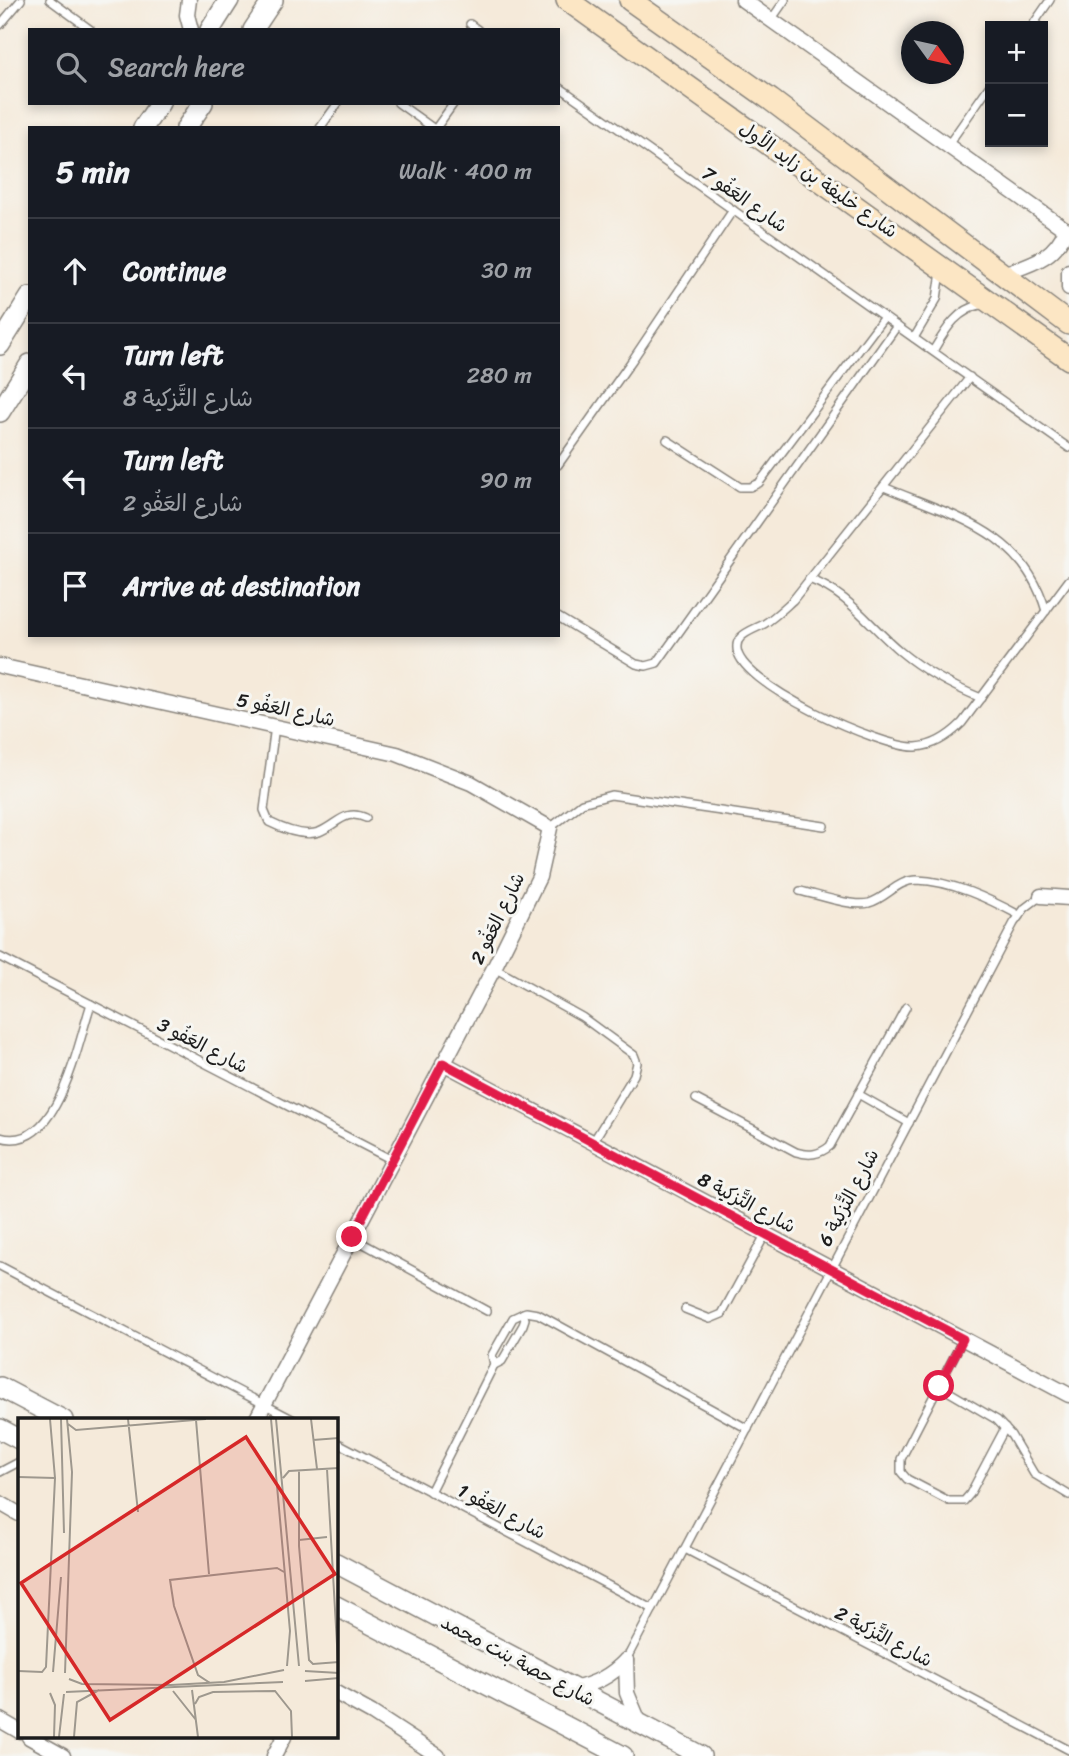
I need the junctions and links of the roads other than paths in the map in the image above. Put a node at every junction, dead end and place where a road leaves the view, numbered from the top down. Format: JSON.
{"nodes":[{"id":1,"x":21,"y":0,"type":"edge"},
{"id":2,"x":50,"y":0,"type":"edge"},
{"id":3,"x":189,"y":0,"type":"edge"},
{"id":4,"x":229,"y":0,"type":"edge"},
{"id":5,"x":273,"y":0,"type":"edge"},
{"id":6,"x":567,"y":0,"type":"edge"},
{"id":7,"x":631,"y":0,"type":"edge"},
{"id":8,"x":743,"y":0,"type":"edge"},
{"id":9,"x":785,"y":0,"type":"edge"},
{"id":10,"x":1050,"y":0,"type":"edge"},
{"id":11,"x":771,"y":20,"type":"junction"},
{"id":12,"x":1035,"y":21,"type":"edge"},
{"id":13,"x":470,"y":24,"type":"dead end"},
{"id":14,"x":0,"y":25,"type":"edge"},
{"id":15,"x":88,"y":28,"type":"edge"},
{"id":16,"x":190,"y":28,"type":"edge"},
{"id":17,"x":211,"y":28,"type":"edge"},
{"id":18,"x":254,"y":28,"type":"edge"},
{"id":19,"x":475,"y":28,"type":"edge"},
{"id":20,"x":560,"y":87,"type":"edge"},
{"id":21,"x":985,"y":92,"type":"edge"},
{"id":22,"x":159,"y":105,"type":"edge"},
{"id":23,"x":202,"y":105,"type":"edge"},
{"id":24,"x":337,"y":105,"type":"edge"},
{"id":25,"x":401,"y":105,"type":"edge"},
{"id":26,"x":452,"y":105,"type":"edge"},
{"id":27,"x":144,"y":126,"type":"edge"},
{"id":28,"x":187,"y":126,"type":"edge"},
{"id":29,"x":321,"y":126,"type":"edge"},
{"id":30,"x":432,"y":126,"type":"edge"},
{"id":31,"x":437,"y":126,"type":"edge"},
{"id":32,"x":948,"y":145,"type":"junction"},
{"id":33,"x":733,"y":210,"type":"junction"},
{"id":34,"x":1068,"y":230,"type":"edge"},
{"id":35,"x":940,"y":265,"type":"junction"},
{"id":36,"x":1069,"y":271,"type":"edge"},
{"id":37,"x":1003,"y":274,"type":"junction"},
{"id":38,"x":1069,"y":288,"type":"edge"},
{"id":39,"x":28,"y":300,"type":"edge"},
{"id":40,"x":993,"y":303,"type":"junction"},
{"id":41,"x":884,"y":317,"type":"junction"},
{"id":42,"x":1069,"y":324,"type":"edge"},
{"id":43,"x":897,"y":326,"type":"junction"},
{"id":44,"x":914,"y":338,"type":"junction"},
{"id":45,"x":0,"y":345,"type":"edge"},
{"id":46,"x":933,"y":351,"type":"junction"},
{"id":47,"x":1069,"y":359,"type":"edge"},
{"id":48,"x":28,"y":367,"type":"edge"},
{"id":49,"x":970,"y":377,"type":"junction"},
{"id":50,"x":0,"y":412,"type":"edge"},
{"id":51,"x":667,"y":440,"type":"dead end"},
{"id":52,"x":1069,"y":448,"type":"edge"},
{"id":53,"x":560,"y":462,"type":"edge"},
{"id":54,"x":884,"y":486,"type":"junction"},
{"id":55,"x":809,"y":579,"type":"junction"},
{"id":56,"x":1069,"y":580,"type":"edge"},
{"id":57,"x":1046,"y":611,"type":"junction"},
{"id":58,"x":560,"y":618,"type":"edge"},
{"id":59,"x":0,"y":666,"type":"edge"},
{"id":60,"x":981,"y":698,"type":"junction"},
{"id":61,"x":275,"y":725,"type":"junction"},
{"id":62,"x":366,"y":818,"type":"dead end"},
{"id":63,"x":824,"y":826,"type":"dead end"},
{"id":64,"x":550,"y":828,"type":"junction"},
{"id":65,"x":800,"y":891,"type":"dead end"},
{"id":66,"x":1041,"y":896,"type":"joint"},
{"id":67,"x":1069,"y":898,"type":"edge"},
{"id":68,"x":1019,"y":915,"type":"junction"},
{"id":69,"x":0,"y":957,"type":"edge"},
{"id":70,"x":494,"y":968,"type":"junction"},
{"id":71,"x":91,"y":1004,"type":"junction"},
{"id":72,"x":906,"y":1007,"type":"dead end"},
{"id":73,"x":443,"y":1063,"type":"junction"},
{"id":74,"x":858,"y":1094,"type":"junction"},
{"id":75,"x":696,"y":1099,"type":"dead end"},
{"id":76,"x":909,"y":1123,"type":"junction"},
{"id":77,"x":0,"y":1137,"type":"edge"},
{"id":78,"x":593,"y":1142,"type":"junction"},
{"id":79,"x":392,"y":1160,"type":"junction"},
{"id":80,"x":766,"y":1234,"type":"junction"},
{"id":81,"x":352,"y":1237,"type":"junction"},
{"id":82,"x":0,"y":1266,"type":"edge"},
{"id":83,"x":832,"y":1269,"type":"junction"},
{"id":84,"x":685,"y":1308,"type":"dead end"},
{"id":85,"x":487,"y":1311,"type":"dead end"},
{"id":86,"x":523,"y":1314,"type":"junction"},
{"id":87,"x":963,"y":1339,"type":"junction"},
{"id":88,"x":494,"y":1365,"type":"junction"},
{"id":89,"x":939,"y":1386,"type":"junction"},
{"id":90,"x":0,"y":1387,"type":"edge"},
{"id":91,"x":1069,"y":1395,"type":"edge"},
{"id":92,"x":264,"y":1404,"type":"junction"},
{"id":93,"x":59,"y":1418,"type":"edge"},
{"id":94,"x":257,"y":1418,"type":"edge"},
{"id":95,"x":290,"y":1418,"type":"edge"},
{"id":96,"x":1005,"y":1428,"type":"junction"},
{"id":97,"x":0,"y":1429,"type":"edge"},
{"id":98,"x":748,"y":1429,"type":"junction"},
{"id":99,"x":18,"y":1438,"type":"edge"},
{"id":100,"x":338,"y":1443,"type":"edge"},
{"id":101,"x":18,"y":1463,"type":"edge"},
{"id":102,"x":0,"y":1472,"type":"edge"},
{"id":103,"x":430,"y":1492,"type":"junction"},
{"id":104,"x":1069,"y":1494,"type":"edge"},
{"id":105,"x":0,"y":1503,"type":"edge"},
{"id":106,"x":18,"y":1513,"type":"edge"},
{"id":107,"x":685,"y":1549,"type":"junction"},
{"id":108,"x":338,"y":1564,"type":"edge"},
{"id":109,"x":338,"y":1606,"type":"edge"},
{"id":110,"x":653,"y":1609,"type":"junction"},
{"id":111,"x":626,"y":1660,"type":"junction"},
{"id":112,"x":573,"y":1689,"type":"junction"},
{"id":113,"x":338,"y":1694,"type":"edge"},
{"id":114,"x":0,"y":1720,"type":"edge"},
{"id":115,"x":640,"y":1724,"type":"junction"},
{"id":116,"x":18,"y":1730,"type":"edge"},
{"id":117,"x":31,"y":1738,"type":"edge"},
{"id":118,"x":283,"y":1738,"type":"edge"},
{"id":119,"x":1069,"y":1750,"type":"edge"},
{"id":120,"x":63,"y":1756,"type":"edge"},
{"id":121,"x":274,"y":1756,"type":"edge"},
{"id":122,"x":438,"y":1756,"type":"edge"},
{"id":123,"x":623,"y":1756,"type":"edge"},
{"id":124,"x":701,"y":1756,"type":"edge"}],
"edges":[{"from":1,"to":14,"type":"lane"},
{"from":2,"to":15,"type":"lane"},
{"from":3,"to":16,"type":"street"},
{"from":4,"to":17,"type":"street"},
{"from":5,"to":18,"type":"street"},
{"from":6,"to":35,"type":"main road","name":"شارع خليفة بن زايد الأول"},
{"from":7,"to":37,"type":"main road","name":"شارع خليفة بن زايد الأول"},
{"from":8,"to":11,"type":"street"},
{"from":9,"to":11,"type":"lane"},
{"from":10,"to":12,"type":"lane"},
{"from":11,"to":32,"type":"street"},
{"from":13,"to":19,"type":"lane"},
{"from":20,"to":33,"type":"lane","name":"شارع العَفُو 7"},
{"from":21,"to":32,"type":"lane"},
{"from":22,"to":27,"type":"street"},
{"from":23,"to":28,"type":"street"},
{"from":24,"to":29,"type":"lane"},
{"from":25,"to":30,"type":"lane"},
{"from":26,"to":31,"type":"lane"},
{"from":32,"to":34,"type":"street"},
{"from":33,"to":41,"type":"lane","name":"شارع العَفُو 7"},
{"from":33,"to":53,"type":"lane"},
{"from":34,"to":37,"type":"street"},
{"from":35,"to":40,"type":"main road","name":"شارع خليفة بن زايد الأول"},
{"from":35,"to":44,"type":"lane"},
{"from":36,"to":38,"type":"street"},
{"from":37,"to":42,"type":"main road","name":"شارع خليفة بن زايد الأول"},
{"from":39,"to":45,"type":"street"},
{"from":40,"to":46,"type":"lane"},
{"from":40,"to":47,"type":"main road","name":"شارع خليفة بن زايد الأول"},
{"from":41,"to":43,"type":"lane","name":"شارع العَفُو 7"},
{"from":41,"to":51,"type":"lane"},
{"from":43,"to":44,"type":"lane","name":"شارع العَفُو 7"},
{"from":43,"to":58,"type":"lane"},
{"from":44,"to":46,"type":"lane","name":"شارع العَفُو 7"},
{"from":46,"to":49,"type":"lane","name":"شارع العَفُو 7"},
{"from":48,"to":50,"type":"street"},
{"from":49,"to":52,"type":"lane","name":"شارع العَفُو 7"},
{"from":49,"to":54,"type":"lane"},
{"from":54,"to":55,"type":"lane"},
{"from":54,"to":57,"type":"lane"},
{"from":55,"to":60,"type":"lane"},
{"from":55,"to":60,"type":"lane"},
{"from":56,"to":57,"type":"lane"},
{"from":57,"to":60,"type":"lane"},
{"from":59,"to":61,"type":"street","name":"شارع العَفُو 5"},
{"from":61,"to":62,"type":"lane"},
{"from":61,"to":64,"type":"street","name":"شارع العَفُو 5"},
{"from":63,"to":64,"type":"lane"},
{"from":64,"to":70,"type":"street","name":"شارع العَفُو 2"},
{"from":65,"to":68,"type":"lane"},
{"from":66,"to":67,"type":"street","name":"شارع التَّزكية 6"},
{"from":66,"to":68,"type":"lane","name":"شارع التَّزكية 6"},
{"from":68,"to":76,"type":"lane","name":"شارع التَّزكية 6"},
{"from":69,"to":71,"type":"lane","name":"شارع العَفُو 3"},
{"from":70,"to":73,"type":"street","name":"شارع العَفُو 2"},
{"from":70,"to":78,"type":"lane"},
{"from":71,"to":77,"type":"lane"},
{"from":71,"to":79,"type":"lane","name":"شارع العَفُو 3"},
{"from":72,"to":74,"type":"lane"},
{"from":73,"to":78,"type":"street","name":"شارع التَّزكية 8"},
{"from":73,"to":79,"type":"street","name":"شارع العَفُو 2"},
{"from":74,"to":75,"type":"lane"},
{"from":74,"to":76,"type":"lane"},
{"from":76,"to":83,"type":"lane","name":"شارع التَّزكية 6"},
{"from":78,"to":80,"type":"street","name":"شارع التَّزكية 8"},
{"from":79,"to":81,"type":"street","name":"شارع العَفُو 2"},
{"from":80,"to":83,"type":"street","name":"شارع التَّزكية 8"},
{"from":80,"to":84,"type":"lane"},
{"from":81,"to":85,"type":"lane"},
{"from":81,"to":92,"type":"street","name":"شارع العَفُو 2"},
{"from":82,"to":92,"type":"lane"},
{"from":83,"to":87,"type":"street","name":"شارع التَّزكية 8"},
{"from":83,"to":98,"type":"lane","name":"شارع التَّزكية 6"},
{"from":86,"to":88,"type":"lane"},
{"from":86,"to":88,"type":"lane"},
{"from":86,"to":98,"type":"lane"},
{"from":87,"to":89,"type":"lane"},
{"from":87,"to":91,"type":"street","name":"شارع التَّزكية 8"},
{"from":88,"to":103,"type":"lane"},
{"from":89,"to":96,"type":"lane"},
{"from":89,"to":96,"type":"lane"},
{"from":90,"to":93,"type":"street"},
{"from":92,"to":94,"type":"street","name":"شارع العَفُو 2"},
{"from":92,"to":95,"type":"lane"},
{"from":96,"to":104,"type":"lane"},
{"from":97,"to":99,"type":"street"},
{"from":98,"to":107,"type":"lane","name":"شارع التَّزكية 6"},
{"from":100,"to":103,"type":"lane","name":"شارع العَفُو 1"},
{"from":101,"to":102,"type":"lane"},
{"from":103,"to":110,"type":"lane","name":"شارع العَفُو 1"},
{"from":105,"to":106,"type":"street"},
{"from":107,"to":110,"type":"lane","name":"شارع التَّزكية 6"},
{"from":107,"to":119,"type":"lane","name":"شارع التَّزكية 2"},
{"from":108,"to":112,"type":"street","name":"شارع حصة بنت محمد"},
{"from":109,"to":123,"type":"street","name":"شارع حصة بنت محمد"},
{"from":110,"to":111,"type":"lane","name":"شارع التَّزكية 6"},
{"from":111,"to":112,"type":"street","name":"شارع التَّزكية 6"},
{"from":111,"to":115,"type":"street"},
{"from":112,"to":115,"type":"street","name":"شارع حصة بنت محمد"},
{"from":113,"to":122,"type":"street"},
{"from":114,"to":116,"type":"street"},
{"from":115,"to":124,"type":"street","name":"شارع حصة بنت محمد"},
{"from":117,"to":120,"type":"street"},
{"from":118,"to":121,"type":"street"}]}
